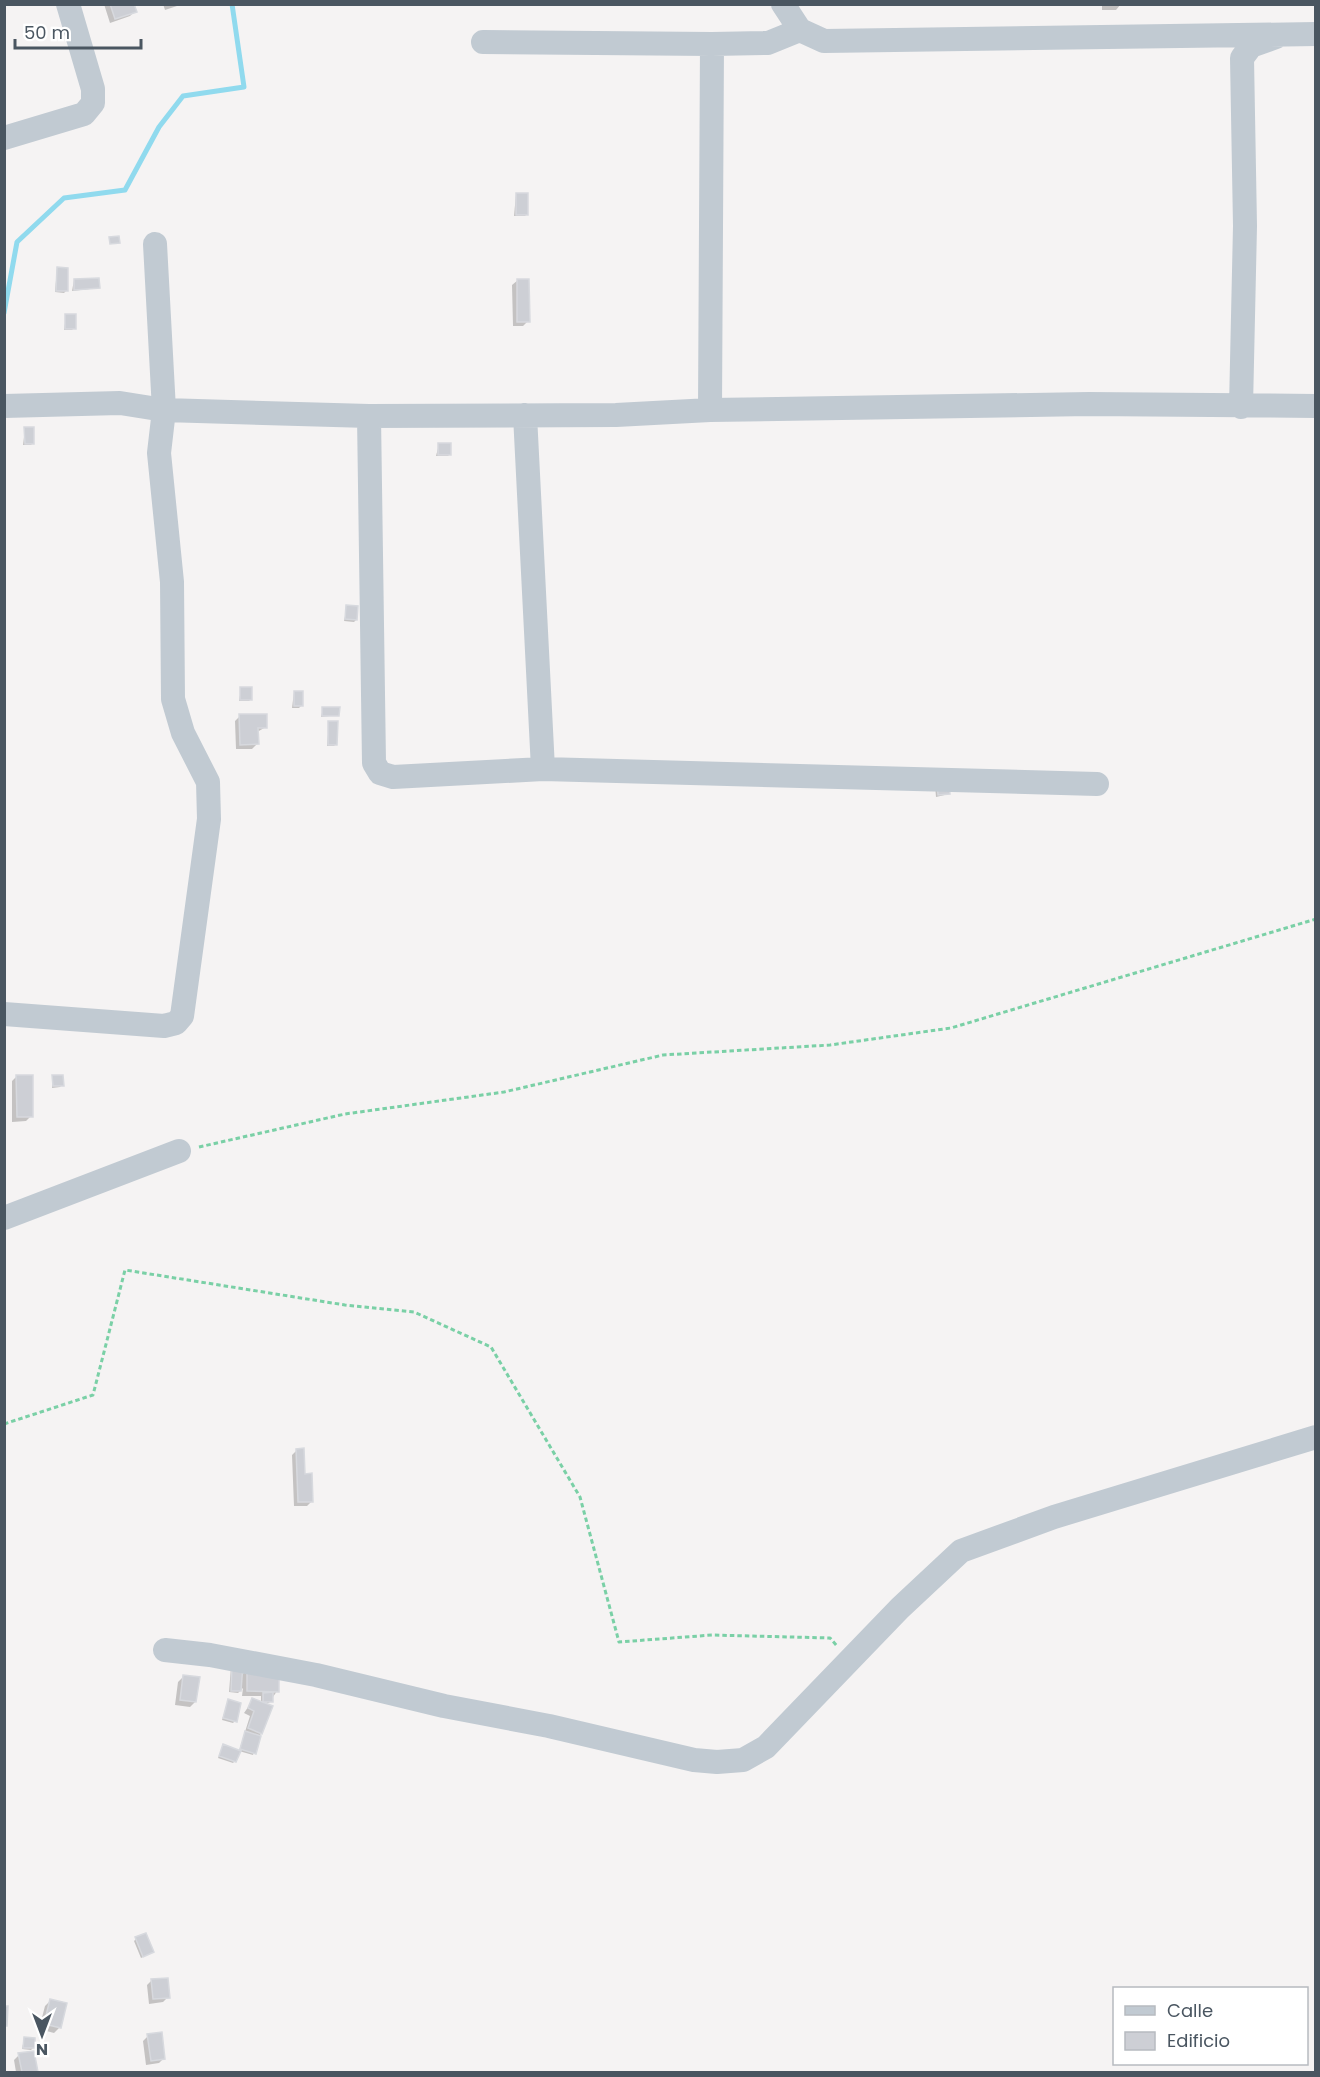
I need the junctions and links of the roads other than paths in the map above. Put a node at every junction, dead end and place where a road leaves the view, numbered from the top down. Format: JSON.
{"nodes":[{"id":1,"x":68,"y":4,"type":"edge"},
{"id":2,"x":783,"y":4,"type":"edge"},
{"id":3,"x":800,"y":30,"type":"junction"},
{"id":4,"x":1287,"y":34,"type":"junction"},
{"id":5,"x":1316,"y":34,"type":"edge"},
{"id":6,"x":483,"y":42,"type":"dead end"},
{"id":7,"x":712,"y":44,"type":"junction"},
{"id":8,"x":4,"y":138,"type":"edge"},
{"id":9,"x":155,"y":244,"type":"dead end"},
{"id":10,"x":4,"y":406,"type":"edge"},
{"id":11,"x":1316,"y":406,"type":"edge"},
{"id":12,"x":1241,"y":407,"type":"junction"},
{"id":13,"x":164,"y":410,"type":"junction"},
{"id":14,"x":710,"y":410,"type":"junction"},
{"id":15,"x":525,"y":415,"type":"junction"},
{"id":16,"x":369,"y":416,"type":"junction"},
{"id":17,"x":543,"y":770,"type":"junction"},
{"id":18,"x":1097,"y":784,"type":"dead end"},
{"id":19,"x":4,"y":1014,"type":"edge"},
{"id":20,"x":179,"y":1151,"type":"road end"},
{"id":21,"x":4,"y":1218,"type":"edge"},
{"id":22,"x":1316,"y":1437,"type":"edge"},
{"id":23,"x":165,"y":1650,"type":"dead end"}],
"edges":[{"from":1,"to":8,"type":"street"},
{"from":2,"to":3,"type":"street"},
{"from":3,"to":4,"type":"street"},
{"from":3,"to":7,"type":"street"},
{"from":4,"to":5,"type":"street"},
{"from":4,"to":12,"type":"street"},
{"from":6,"to":7,"type":"street"},
{"from":7,"to":14,"type":"street"},
{"from":9,"to":13,"type":"street"},
{"from":10,"to":13,"type":"street"},
{"from":11,"to":12,"type":"street"},
{"from":12,"to":14,"type":"street"},
{"from":13,"to":16,"type":"street"},
{"from":13,"to":19,"type":"street"},
{"from":14,"to":15,"type":"street"},
{"from":15,"to":16,"type":"street"},
{"from":15,"to":17,"type":"street"},
{"from":16,"to":17,"type":"street"},
{"from":17,"to":18,"type":"street"},
{"from":20,"to":21,"type":"street"},
{"from":22,"to":23,"type":"street"}]}
